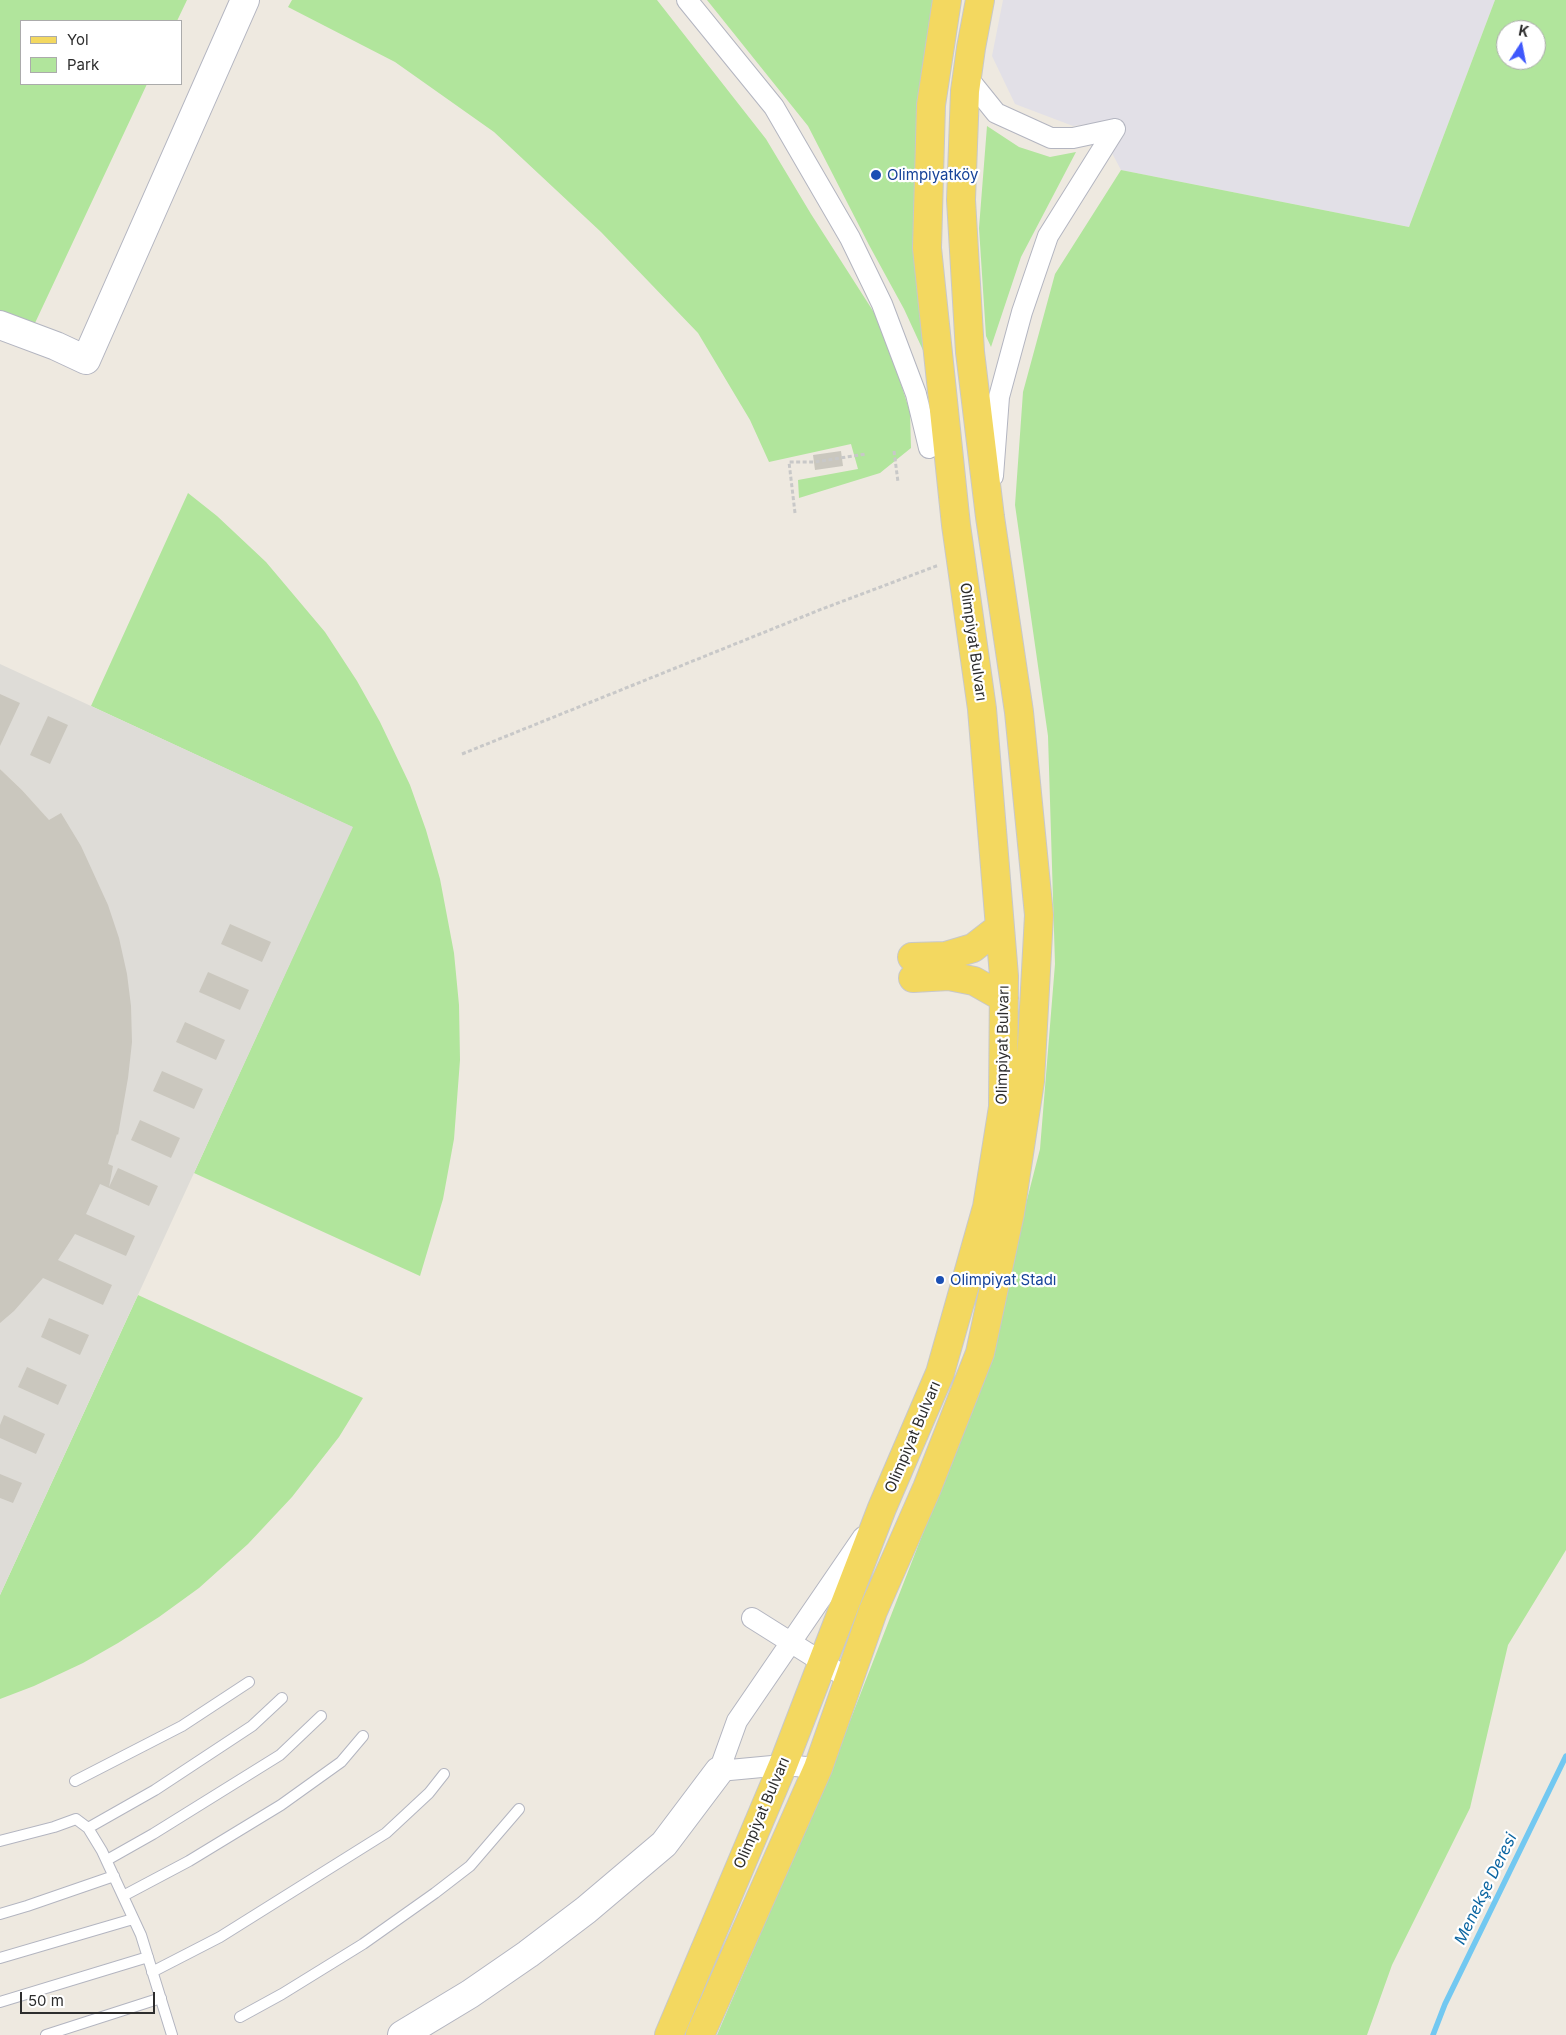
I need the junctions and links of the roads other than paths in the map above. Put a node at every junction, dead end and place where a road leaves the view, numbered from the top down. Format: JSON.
{"nodes":[{"id":1,"x":244,"y":0,"type":"edge"},
{"id":2,"x":687,"y":0,"type":"edge"},
{"id":3,"x":947,"y":0,"type":"edge"},
{"id":4,"x":980,"y":0,"type":"edge"},
{"id":5,"x":967,"y":77,"type":"junction"},
{"id":6,"x":0,"y":325,"type":"edge"},
{"id":7,"x":929,"y":448,"type":"dead end"},
{"id":8,"x":990,"y":518,"type":"junction"},
{"id":9,"x":1000,"y":927,"type":"junction"},
{"id":10,"x":1004,"y":998,"type":"junction"},
{"id":11,"x":882,"y":1508,"type":"junction"},
{"id":12,"x":752,"y":1618,"type":"dead end"},
{"id":13,"x":790,"y":1643,"type":"junction"},
{"id":14,"x":822,"y":1664,"type":"junction"},
{"id":15,"x":849,"y":1679,"type":"junction"},
{"id":16,"x":249,"y":1682,"type":"dead end"},
{"id":17,"x":282,"y":1698,"type":"dead end"},
{"id":18,"x":321,"y":1716,"type":"dead end"},
{"id":19,"x":363,"y":1736,"type":"dead end"},
{"id":20,"x":783,"y":1765,"type":"junction"},
{"id":21,"x":818,"y":1768,"type":"junction"},
{"id":22,"x":718,"y":1771,"type":"junction"},
{"id":23,"x":444,"y":1774,"type":"dead end"},
{"id":24,"x":75,"y":1781,"type":"dead end"},
{"id":25,"x":519,"y":1809,"type":"dead end"},
{"id":26,"x":88,"y":1828,"type":"junction"},
{"id":27,"x":0,"y":1841,"type":"edge"},
{"id":28,"x":107,"y":1860,"type":"junction"},
{"id":29,"x":114,"y":1876,"type":"junction"},
{"id":30,"x":123,"y":1896,"type":"junction"},
{"id":31,"x":0,"y":1914,"type":"edge"},
{"id":32,"x":133,"y":1919,"type":"junction"},
{"id":33,"x":0,"y":1958,"type":"edge"},
{"id":34,"x":148,"y":1958,"type":"junction"},
{"id":35,"x":152,"y":1972,"type":"junction"},
{"id":36,"x":160,"y":1998,"type":"junction"},
{"id":37,"x":0,"y":2002,"type":"edge"},
{"id":38,"x":240,"y":2017,"type":"dead end"},
{"id":39,"x":46,"y":2035,"type":"edge"},
{"id":40,"x":172,"y":2035,"type":"edge"},
{"id":41,"x":402,"y":2035,"type":"edge"},
{"id":42,"x":669,"y":2035,"type":"edge"},
{"id":43,"x":700,"y":2035,"type":"edge"}],
"edges":[{"from":1,"to":6,"type":"street"},
{"from":2,"to":7,"type":"street"},
{"from":3,"to":9,"type":"main road","name":"Olimpiyat Bulvarı"},
{"from":4,"to":5,"type":"main road","name":"Olimpiyat Bulvarı"},
{"from":5,"to":8,"type":"main road","name":"Olimpiyat Bulvarı"},
{"from":5,"to":8,"type":"street"},
{"from":8,"to":15,"type":"main road","name":"Olimpiyat Bulvarı"},
{"from":9,"to":10,"type":"main road","name":"Olimpiyat Bulvarı"},
{"from":9,"to":10,"type":"main road"},
{"from":10,"to":11,"type":"main road","name":"Olimpiyat Bulvarı"},
{"from":11,"to":13,"type":"street"},
{"from":11,"to":14,"type":"main road","name":"Olimpiyat Bulvarı"},
{"from":12,"to":13,"type":"street"},
{"from":13,"to":14,"type":"street"},
{"from":13,"to":22,"type":"street"},
{"from":14,"to":15,"type":"street"},
{"from":14,"to":20,"type":"main road","name":"Olimpiyat Bulvarı"},
{"from":15,"to":21,"type":"main road","name":"Olimpiyat Bulvarı"},
{"from":16,"to":24,"type":"lane"},
{"from":17,"to":26,"type":"lane"},
{"from":18,"to":28,"type":"lane"},
{"from":19,"to":30,"type":"lane"},
{"from":20,"to":21,"type":"street"},
{"from":20,"to":22,"type":"street"},
{"from":20,"to":42,"type":"main road","name":"Olimpiyat Bulvarı"},
{"from":21,"to":43,"type":"main road","name":"Olimpiyat Bulvarı"},
{"from":22,"to":41,"type":"street"},
{"from":23,"to":35,"type":"lane"},
{"from":25,"to":38,"type":"lane"},
{"from":26,"to":27,"type":"lane"},
{"from":26,"to":28,"type":"lane"},
{"from":28,"to":29,"type":"lane"},
{"from":29,"to":30,"type":"lane"},
{"from":29,"to":31,"type":"lane"},
{"from":30,"to":32,"type":"lane"},
{"from":32,"to":33,"type":"lane"},
{"from":32,"to":34,"type":"lane"},
{"from":34,"to":35,"type":"lane"},
{"from":34,"to":37,"type":"lane"},
{"from":35,"to":36,"type":"lane"},
{"from":36,"to":39,"type":"lane"},
{"from":36,"to":40,"type":"lane"}]}
